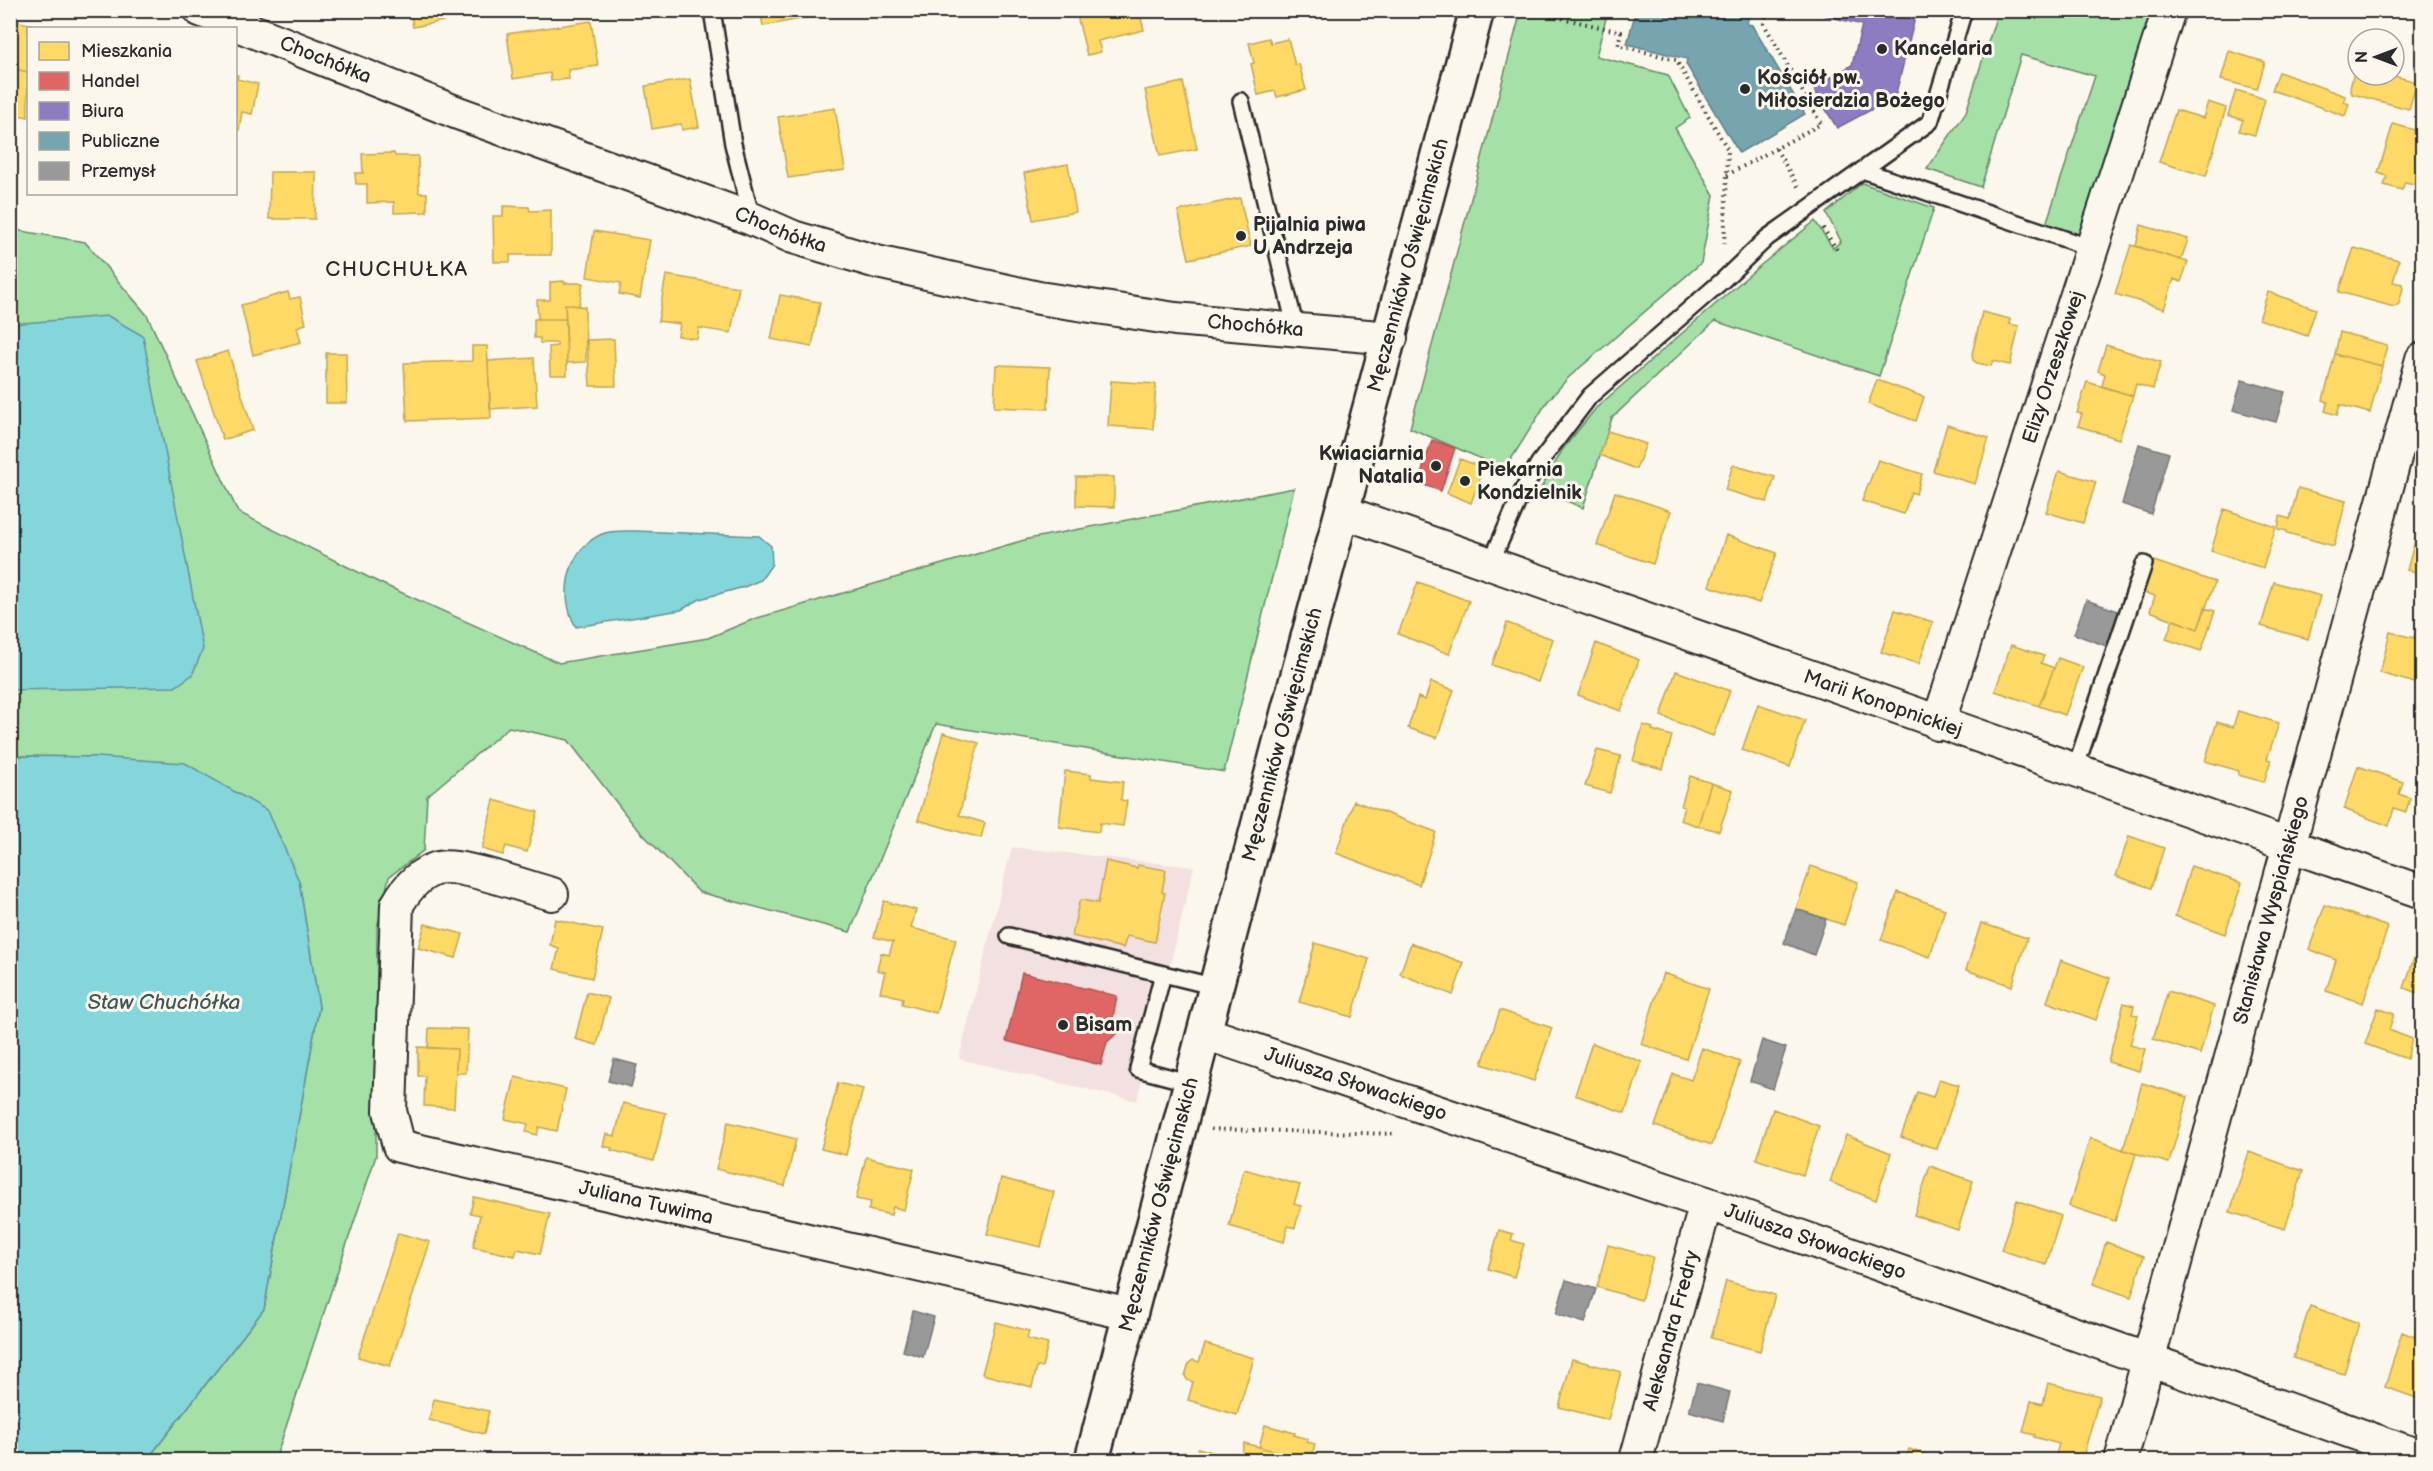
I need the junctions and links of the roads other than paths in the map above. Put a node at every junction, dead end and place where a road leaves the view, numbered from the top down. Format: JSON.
{"nodes":[{"id":1,"x":200,"y":10,"type":"edge"},
{"id":2,"x":712,"y":10,"type":"edge"},
{"id":3,"x":1477,"y":10,"type":"edge"},
{"id":4,"x":1964,"y":10,"type":"edge"},
{"id":5,"x":2169,"y":10,"type":"edge"},
{"id":6,"x":1241,"y":101,"type":"dead end"},
{"id":7,"x":1862,"y":171,"type":"junction"},
{"id":8,"x":752,"y":219,"type":"junction"},
{"id":9,"x":2091,"y":248,"type":"junction"},
{"id":10,"x":1296,"y":330,"type":"junction"},
{"id":11,"x":1391,"y":338,"type":"junction"},
{"id":12,"x":2422,"y":359,"type":"edge"},
{"id":13,"x":1343,"y":512,"type":"junction"},
{"id":14,"x":1490,"y":564,"type":"junction"},
{"id":15,"x":2144,"y":564,"type":"dead end"},
{"id":16,"x":1938,"y":724,"type":"junction"},
{"id":17,"x":2075,"y":770,"type":"junction"},
{"id":18,"x":2290,"y":846,"type":"junction"},
{"id":19,"x":2422,"y":892,"type":"edge"},
{"id":20,"x":552,"y":894,"type":"dead end"},
{"id":21,"x":1009,"y":936,"type":"dead end"},
{"id":22,"x":1163,"y":974,"type":"junction"},
{"id":23,"x":1216,"y":987,"type":"junction"},
{"id":24,"x":1205,"y":1033,"type":"junction"},
{"id":25,"x":1191,"y":1083,"type":"junction"},
{"id":26,"x":1706,"y":1203,"type":"junction"},
{"id":27,"x":1130,"y":1314,"type":"junction"},
{"id":28,"x":2149,"y":1359,"type":"junction"},
{"id":29,"x":2422,"y":1457,"type":"edge"},
{"id":30,"x":1092,"y":1461,"type":"edge"},
{"id":31,"x":1636,"y":1461,"type":"edge"},
{"id":32,"x":2121,"y":1461,"type":"edge"}],
"edges":[{"from":1,"to":8,"type":"street","name":"Chochółka"},
{"from":2,"to":8,"type":"lane"},
{"from":3,"to":11,"type":"main road","name":"Męczenników Oświęcimskich"},
{"from":4,"to":7,"type":"lane"},
{"from":5,"to":9,"type":"street","name":"Elizy Orzeszkowej"},
{"from":6,"to":10,"type":"lane"},
{"from":7,"to":9,"type":"lane"},
{"from":7,"to":14,"type":"lane"},
{"from":8,"to":10,"type":"street","name":"Chochółka"},
{"from":9,"to":16,"type":"street","name":"Elizy Orzeszkowej"},
{"from":10,"to":11,"type":"street","name":"Chochółka"},
{"from":11,"to":13,"type":"main road","name":"Męczenników Oświęcimskich"},
{"from":12,"to":18,"type":"street","name":"Stanisława Wyspiańskiego"},
{"from":13,"to":14,"type":"street","name":"Marii Konopnickiej"},
{"from":13,"to":23,"type":"main road","name":"Męczenników Oświęcimskich"},
{"from":14,"to":16,"type":"street","name":"Marii Konopnickiej"},
{"from":15,"to":17,"type":"lane"},
{"from":16,"to":17,"type":"street","name":"Marii Konopnickiej"},
{"from":17,"to":18,"type":"street","name":"Marii Konopnickiej"},
{"from":18,"to":19,"type":"street","name":"Marii Konopnickiej"},
{"from":18,"to":28,"type":"street","name":"Stanisława Wyspiańskiego"},
{"from":20,"to":27,"type":"street","name":"Juliana Tuwima"},
{"from":21,"to":22,"type":"lane"},
{"from":22,"to":23,"type":"lane"},
{"from":22,"to":25,"type":"lane"},
{"from":23,"to":24,"type":"main road","name":"Męczenników Oświęcimskich"},
{"from":24,"to":25,"type":"main road","name":"Męczenników Oświęcimskich"},
{"from":24,"to":26,"type":"street","name":"Juliusza Słowackiego"},
{"from":25,"to":27,"type":"main road","name":"Męczenników Oświęcimskich"},
{"from":26,"to":28,"type":"street","name":"Juliusza Słowackiego"},
{"from":26,"to":31,"type":"street","name":"Aleksandra Fredry"},
{"from":27,"to":30,"type":"main road","name":"Męczenników Oświęcimskich"},
{"from":28,"to":29,"type":"street","name":"Juliusza Słowackiego"},
{"from":28,"to":32,"type":"street","name":"Stanisława Wyspiańskiego"}]}
